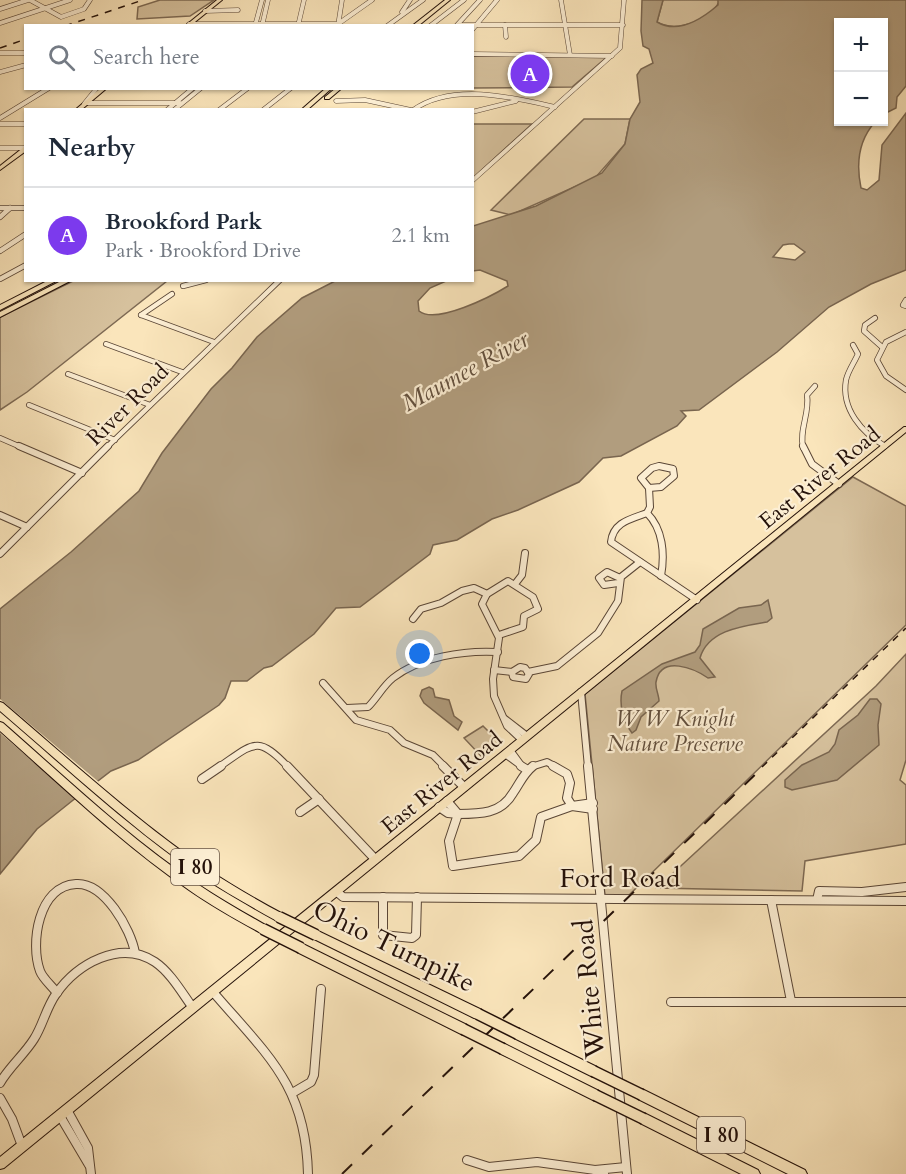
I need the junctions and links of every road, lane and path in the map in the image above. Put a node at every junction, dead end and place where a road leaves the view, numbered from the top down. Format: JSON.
{"nodes":[{"id":1,"x":29,"y":0,"type":"edge"},
{"id":2,"x":70,"y":0,"type":"edge"},
{"id":3,"x":90,"y":0,"type":"edge"},
{"id":4,"x":220,"y":0,"type":"edge"},
{"id":5,"x":262,"y":0,"type":"edge"},
{"id":6,"x":268,"y":0,"type":"edge"},
{"id":7,"x":304,"y":0,"type":"edge"},
{"id":8,"x":342,"y":0,"type":"edge"},
{"id":9,"x":372,"y":0,"type":"edge"},
{"id":10,"x":410,"y":0,"type":"edge"},
{"id":11,"x":423,"y":0,"type":"edge"},
{"id":12,"x":452,"y":0,"type":"edge"},
{"id":13,"x":464,"y":0,"type":"edge"},
{"id":14,"x":480,"y":0,"type":"edge"},
{"id":15,"x":497,"y":0,"type":"edge"},
{"id":16,"x":561,"y":0,"type":"edge"},
{"id":17,"x":624,"y":0,"type":"edge"},
{"id":18,"x":45,"y":8,"type":"junction"},
{"id":19,"x":0,"y":9,"type":"edge"},
{"id":20,"x":238,"y":10,"type":"dead end"},
{"id":21,"x":205,"y":11,"type":"junction"},
{"id":22,"x":0,"y":23,"type":"edge"},
{"id":23,"x":189,"y":24,"type":"edge"},
{"id":24,"x":256,"y":24,"type":"edge"},
{"id":25,"x":262,"y":24,"type":"edge"},
{"id":26,"x":298,"y":24,"type":"edge"},
{"id":27,"x":338,"y":24,"type":"edge"},
{"id":28,"x":339,"y":24,"type":"edge"},
{"id":29,"x":387,"y":24,"type":"edge"},
{"id":30,"x":388,"y":24,"type":"edge"},
{"id":31,"x":417,"y":24,"type":"edge"},
{"id":32,"x":425,"y":24,"type":"edge"},
{"id":33,"x":432,"y":24,"type":"edge"},
{"id":34,"x":459,"y":24,"type":"edge"},
{"id":35,"x":476,"y":25,"type":"junction"},
{"id":36,"x":505,"y":25,"type":"junction"},
{"id":37,"x":565,"y":25,"type":"junction"},
{"id":38,"x":623,"y":25,"type":"junction"},
{"id":39,"x":474,"y":28,"type":"edge"},
{"id":40,"x":506,"y":37,"type":"dead end"},
{"id":41,"x":0,"y":52,"type":"edge"},
{"id":42,"x":24,"y":53,"type":"edge"},
{"id":43,"x":474,"y":54,"type":"edge"},
{"id":44,"x":570,"y":54,"type":"junction"},
{"id":45,"x":612,"y":56,"type":"junction"},
{"id":46,"x":24,"y":66,"type":"edge"},
{"id":47,"x":0,"y":72,"type":"edge"},
{"id":48,"x":46,"y":90,"type":"edge"},
{"id":49,"x":95,"y":90,"type":"edge"},
{"id":50,"x":103,"y":90,"type":"edge"},
{"id":51,"x":190,"y":90,"type":"edge"},
{"id":52,"x":198,"y":90,"type":"edge"},
{"id":53,"x":245,"y":90,"type":"edge"},
{"id":54,"x":290,"y":90,"type":"edge"},
{"id":55,"x":328,"y":90,"type":"edge"},
{"id":56,"x":337,"y":90,"type":"edge"},
{"id":57,"x":508,"y":99,"type":"junction"},
{"id":58,"x":336,"y":101,"type":"dead end"},
{"id":59,"x":174,"y":103,"type":"junction"},
{"id":60,"x":180,"y":104,"type":"junction"},
{"id":61,"x":82,"y":107,"type":"edge"},
{"id":62,"x":169,"y":108,"type":"edge"},
{"id":63,"x":176,"y":108,"type":"edge"},
{"id":64,"x":222,"y":108,"type":"edge"},
{"id":65,"x":265,"y":108,"type":"edge"},
{"id":66,"x":305,"y":108,"type":"edge"},
{"id":67,"x":315,"y":108,"type":"edge"},
{"id":68,"x":402,"y":108,"type":"edge"},
{"id":69,"x":415,"y":108,"type":"edge"},
{"id":70,"x":553,"y":109,"type":"junction"},
{"id":71,"x":474,"y":112,"type":"edge"},
{"id":72,"x":0,"y":118,"type":"edge"},
{"id":73,"x":0,"y":123,"type":"edge"},
{"id":74,"x":24,"y":123,"type":"edge"},
{"id":75,"x":0,"y":148,"type":"edge"},
{"id":76,"x":24,"y":148,"type":"edge"},
{"id":77,"x":24,"y":150,"type":"edge"},
{"id":78,"x":0,"y":168,"type":"edge"},
{"id":79,"x":474,"y":179,"type":"edge"},
{"id":80,"x":0,"y":208,"type":"edge"},
{"id":81,"x":10,"y":208,"type":"junction"},
{"id":82,"x":24,"y":208,"type":"edge"},
{"id":83,"x":0,"y":217,"type":"edge"},
{"id":84,"x":24,"y":237,"type":"edge"},
{"id":85,"x":0,"y":252,"type":"edge"},
{"id":86,"x":24,"y":265,"type":"edge"},
{"id":87,"x":0,"y":279,"type":"edge"},
{"id":88,"x":51,"y":282,"type":"edge"},
{"id":89,"x":65,"y":282,"type":"edge"},
{"id":90,"x":198,"y":282,"type":"edge"},
{"id":91,"x":278,"y":282,"type":"edge"},
{"id":92,"x":183,"y":286,"type":"dead end"},
{"id":93,"x":172,"y":294,"type":"dead end"},
{"id":94,"x":906,"y":300,"type":"edge"},
{"id":95,"x":906,"y":306,"type":"edge"},
{"id":96,"x":0,"y":308,"type":"edge"},
{"id":97,"x":0,"y":315,"type":"edge"},
{"id":98,"x":875,"y":318,"type":"dead end"},
{"id":99,"x":906,"y":332,"type":"edge"},
{"id":100,"x":214,"y":342,"type":"junction"},
{"id":101,"x":106,"y":344,"type":"dead end"},
{"id":102,"x":853,"y":345,"type":"dead end"},
{"id":103,"x":882,"y":347,"type":"junction"},
{"id":104,"x":182,"y":372,"type":"junction"},
{"id":105,"x":68,"y":374,"type":"dead end"},
{"id":106,"x":815,"y":386,"type":"dead end"},
{"id":107,"x":905,"y":388,"type":"edge"},
{"id":108,"x":29,"y":405,"type":"dead end"},
{"id":109,"x":150,"y":405,"type":"junction"},
{"id":110,"x":906,"y":429,"type":"edge"},
{"id":111,"x":0,"y":438,"type":"edge"},
{"id":112,"x":115,"y":440,"type":"junction"},
{"id":113,"x":885,"y":446,"type":"junction"},
{"id":114,"x":81,"y":473,"type":"junction"},
{"id":115,"x":839,"y":483,"type":"junction"},
{"id":116,"x":650,"y":488,"type":"junction"},
{"id":117,"x":647,"y":513,"type":"junction"},
{"id":118,"x":0,"y":515,"type":"edge"},
{"id":119,"x":27,"y":527,"type":"junction"},
{"id":120,"x":525,"y":553,"type":"dead end"},
{"id":121,"x":0,"y":554,"type":"edge"},
{"id":122,"x":640,"y":562,"type":"junction"},
{"id":123,"x":663,"y":566,"type":"junction"},
{"id":124,"x":651,"y":569,"type":"junction"},
{"id":125,"x":661,"y":576,"type":"junction"},
{"id":126,"x":515,"y":584,"type":"junction"},
{"id":127,"x":487,"y":594,"type":"junction"},
{"id":128,"x":697,"y":600,"type":"junction"},
{"id":129,"x":413,"y":619,"type":"dead end"},
{"id":130,"x":499,"y":635,"type":"junction"},
{"id":131,"x":498,"y":652,"type":"junction"},
{"id":132,"x":494,"y":670,"type":"junction"},
{"id":133,"x":512,"y":672,"type":"junction"},
{"id":134,"x":528,"y":672,"type":"junction"},
{"id":135,"x":322,"y":683,"type":"dead end"},
{"id":136,"x":581,"y":692,"type":"junction"},
{"id":137,"x":0,"y":706,"type":"edge"},
{"id":138,"x":346,"y":708,"type":"junction"},
{"id":139,"x":357,"y":710,"type":"junction"},
{"id":140,"x":352,"y":716,"type":"junction"},
{"id":141,"x":0,"y":726,"type":"edge"},
{"id":142,"x":524,"y":738,"type":"junction"},
{"id":143,"x":508,"y":752,"type":"junction"},
{"id":144,"x":524,"y":767,"type":"junction"},
{"id":145,"x":202,"y":779,"type":"dead end"},
{"id":146,"x":464,"y":787,"type":"junction"},
{"id":147,"x":319,"y":799,"type":"junction"},
{"id":148,"x":443,"y":804,"type":"junction"},
{"id":149,"x":572,"y":806,"type":"junction"},
{"id":150,"x":593,"y":806,"type":"junction"},
{"id":151,"x":300,"y":812,"type":"dead end"},
{"id":152,"x":458,"y":814,"type":"junction"},
{"id":153,"x":375,"y":859,"type":"junction"},
{"id":154,"x":906,"y":887,"type":"edge"},
{"id":155,"x":337,"y":892,"type":"junction"},
{"id":156,"x":382,"y":897,"type":"junction"},
{"id":157,"x":417,"y":897,"type":"junction"},
{"id":158,"x":602,"y":899,"type":"junction"},
{"id":159,"x":771,"y":900,"type":"junction"},
{"id":160,"x":817,"y":900,"type":"junction"},
{"id":161,"x":906,"y":901,"type":"edge"},
{"id":162,"x":135,"y":953,"type":"junction"},
{"id":163,"x":321,"y":989,"type":"dead end"},
{"id":164,"x":213,"y":992,"type":"junction"},
{"id":165,"x":57,"y":993,"type":"junction"},
{"id":166,"x":791,"y":1001,"type":"junction"},
{"id":167,"x":671,"y":1002,"type":"dead end"},
{"id":168,"x":906,"y":1002,"type":"edge"},
{"id":169,"x":194,"y":1008,"type":"junction"},
{"id":170,"x":0,"y":1083,"type":"edge"},
{"id":171,"x":294,"y":1092,"type":"junction"},
{"id":172,"x":0,"y":1098,"type":"edge"},
{"id":173,"x":63,"y":1113,"type":"junction"},
{"id":174,"x":22,"y":1146,"type":"junction"},
{"id":175,"x":467,"y":1160,"type":"dead end"},
{"id":176,"x":0,"y":1164,"type":"edge"},
{"id":177,"x":90,"y":1169,"type":"edge"},
{"id":178,"x":626,"y":1170,"type":"edge"},
{"id":179,"x":599,"y":1172,"type":"edge"},
{"id":180,"x":308,"y":1174,"type":"edge"},
{"id":181,"x":754,"y":1174,"type":"edge"},
{"id":182,"x":801,"y":1174,"type":"edge"}],
"edges":[{"from":1,"to":18,"type":"street"},
{"from":1,"to":19,"type":"street"},
{"from":2,"to":18,"type":"street"},
{"from":3,"to":18,"type":"street"},
{"from":4,"to":21,"type":"main road"},
{"from":5,"to":24,"type":"street"},
{"from":6,"to":25,"type":"street"},
{"from":7,"to":26,"type":"street"},
{"from":8,"to":27,"type":"street"},
{"from":9,"to":28,"type":"street"},
{"from":10,"to":29,"type":"street"},
{"from":11,"to":30,"type":"street"},
{"from":12,"to":31,"type":"highway"},
{"from":12,"to":32,"type":"highway"},
{"from":13,"to":33,"type":"street"},
{"from":14,"to":34,"type":"street"},
{"from":15,"to":35,"type":"street"},
{"from":16,"to":37,"type":"street"},
{"from":17,"to":38,"type":"street"},
{"from":18,"to":22,"type":"street"},
{"from":20,"to":21,"type":"street"},
{"from":21,"to":23,"type":"main road"},
{"from":35,"to":36,"type":"street"},
{"from":35,"to":39,"type":"street"},
{"from":36,"to":37,"type":"street"},
{"from":36,"to":40,"type":"street"},
{"from":37,"to":38,"type":"street"},
{"from":37,"to":44,"type":"street"},
{"from":38,"to":45,"type":"street"},
{"from":41,"to":42,"type":"street"},
{"from":43,"to":44,"type":"street"},
{"from":44,"to":45,"type":"street"},
{"from":45,"to":70,"type":"street"},
{"from":46,"to":47,"type":"street"},
{"from":48,"to":72,"type":"street"},
{"from":49,"to":61,"type":"street"},
{"from":50,"to":61,"type":"main road"},
{"from":51,"to":59,"type":"street"},
{"from":52,"to":60,"type":"street"},
{"from":53,"to":64,"type":"street"},
{"from":54,"to":65,"type":"street"},
{"from":55,"to":66,"type":"highway"},
{"from":56,"to":67,"type":"highway"},
{"from":57,"to":69,"type":"street"},
{"from":57,"to":70,"type":"street"},
{"from":57,"to":71,"type":"street"},
{"from":58,"to":68,"type":"street"},
{"from":59,"to":60,"type":"street"},
{"from":59,"to":61,"type":"street"},
{"from":59,"to":62,"type":"street"},
{"from":60,"to":63,"type":"street"},
{"from":70,"to":79,"type":"street"},
{"from":73,"to":74,"type":"street"},
{"from":75,"to":76,"type":"street"},
{"from":77,"to":78,"type":"main road"},
{"from":80,"to":81,"type":"street"},
{"from":81,"to":82,"type":"street"},
{"from":81,"to":83,"type":"street"},
{"from":84,"to":85,"type":"street"},
{"from":86,"to":87,"type":"street"},
{"from":88,"to":96,"type":"highway"},
{"from":89,"to":97,"type":"highway"},
{"from":90,"to":92,"type":"street"},
{"from":91,"to":100,"type":"street","name":"River Road"},
{"from":93,"to":100,"type":"street"},
{"from":94,"to":95,"type":"street"},
{"from":98,"to":103,"type":"street"},
{"from":99,"to":103,"type":"street"},
{"from":100,"to":104,"type":"street","name":"River Road"},
{"from":101,"to":104,"type":"street"},
{"from":102,"to":113,"type":"street"},
{"from":103,"to":107,"type":"street"},
{"from":104,"to":109,"type":"street","name":"River Road"},
{"from":105,"to":109,"type":"street"},
{"from":106,"to":115,"type":"street"},
{"from":108,"to":112,"type":"street"},
{"from":109,"to":112,"type":"street","name":"River Road"},
{"from":110,"to":113,"type":"main road","name":"East River Road"},
{"from":111,"to":114,"type":"street"},
{"from":112,"to":114,"type":"street","name":"River Road"},
{"from":113,"to":115,"type":"main road","name":"East River Road"},
{"from":114,"to":119,"type":"street","name":"River Road"},
{"from":115,"to":128,"type":"main road","name":"East River Road"},
{"from":116,"to":116,"type":"street"},
{"from":116,"to":117,"type":"street"},
{"from":117,"to":122,"type":"street"},
{"from":117,"to":123,"type":"street"},
{"from":118,"to":119,"type":"street"},
{"from":119,"to":121,"type":"street","name":"River Road"},
{"from":120,"to":126,"type":"street"},
{"from":122,"to":124,"type":"street"},
{"from":122,"to":134,"type":"street"},
{"from":123,"to":124,"type":"street"},
{"from":123,"to":125,"type":"street"},
{"from":124,"to":125,"type":"street"},
{"from":125,"to":128,"type":"street"},
{"from":126,"to":127,"type":"street"},
{"from":126,"to":130,"type":"street"},
{"from":127,"to":129,"type":"street"},
{"from":127,"to":130,"type":"street"},
{"from":128,"to":136,"type":"main road","name":"East River Road"},
{"from":130,"to":131,"type":"street"},
{"from":131,"to":132,"type":"street"},
{"from":131,"to":139,"type":"street"},
{"from":132,"to":133,"type":"street"},
{"from":132,"to":142,"type":"street"},
{"from":133,"to":134,"type":"street"},
{"from":133,"to":134,"type":"street"},
{"from":135,"to":138,"type":"street"},
{"from":136,"to":142,"type":"main road","name":"East River Road"},
{"from":136,"to":150,"type":"street","name":"White Road"},
{"from":137,"to":182,"type":"highway","name":"Ohio Turnpike","number":"I 80","bridge":true},
{"from":138,"to":139,"type":"street"},
{"from":138,"to":140,"type":"street"},
{"from":139,"to":140,"type":"street"},
{"from":140,"to":146,"type":"street"},
{"from":141,"to":181,"type":"highway","name":"Ohio Turnpike","number":"I 80","bridge":true},
{"from":142,"to":143,"type":"main road","name":"East River Road"},
{"from":143,"to":144,"type":"street"},
{"from":143,"to":146,"type":"main road","name":"East River Road"},
{"from":144,"to":149,"type":"street"},
{"from":144,"to":152,"type":"street"},
{"from":145,"to":147,"type":"street"},
{"from":146,"to":148,"type":"main road","name":"East River Road"},
{"from":147,"to":151,"type":"street"},
{"from":147,"to":153,"type":"street"},
{"from":148,"to":152,"type":"street"},
{"from":148,"to":153,"type":"main road","name":"East River Road"},
{"from":149,"to":150,"type":"street"},
{"from":149,"to":152,"type":"street"},
{"from":150,"to":158,"type":"street","name":"White Road"},
{"from":153,"to":155,"type":"main road","name":"East River Road"},
{"from":154,"to":160,"type":"street"},
{"from":155,"to":156,"type":"street","name":"Ford Road"},
{"from":155,"to":164,"type":"main road","name":"East River Road"},
{"from":156,"to":157,"type":"street","name":"Ford Road"},
{"from":156,"to":157,"type":"street"},
{"from":157,"to":158,"type":"street","name":"Ford Road"},
{"from":158,"to":159,"type":"street","name":"Ford Road"},
{"from":158,"to":178,"type":"street","name":"White Road"},
{"from":159,"to":160,"type":"street","name":"Ford Road"},
{"from":159,"to":166,"type":"street"},
{"from":160,"to":161,"type":"street","name":"Ford Road"},
{"from":162,"to":165,"type":"street"},
{"from":162,"to":165,"type":"street"},
{"from":162,"to":169,"type":"street"},
{"from":163,"to":171,"type":"street"},
{"from":164,"to":169,"type":"main road","name":"East River Road"},
{"from":164,"to":171,"type":"street"},
{"from":165,"to":170,"type":"street"},
{"from":166,"to":167,"type":"street"},
{"from":166,"to":168,"type":"street"},
{"from":169,"to":173,"type":"main road","name":"East River Road"},
{"from":171,"to":180,"type":"street"},
{"from":172,"to":174,"type":"street"},
{"from":173,"to":174,"type":"main road","name":"East River Road"},
{"from":173,"to":177,"type":"street"},
{"from":174,"to":176,"type":"main road","name":"East River Road"},
{"from":175,"to":179,"type":"street"},
{"from":178,"to":179,"type":"street"}]}
